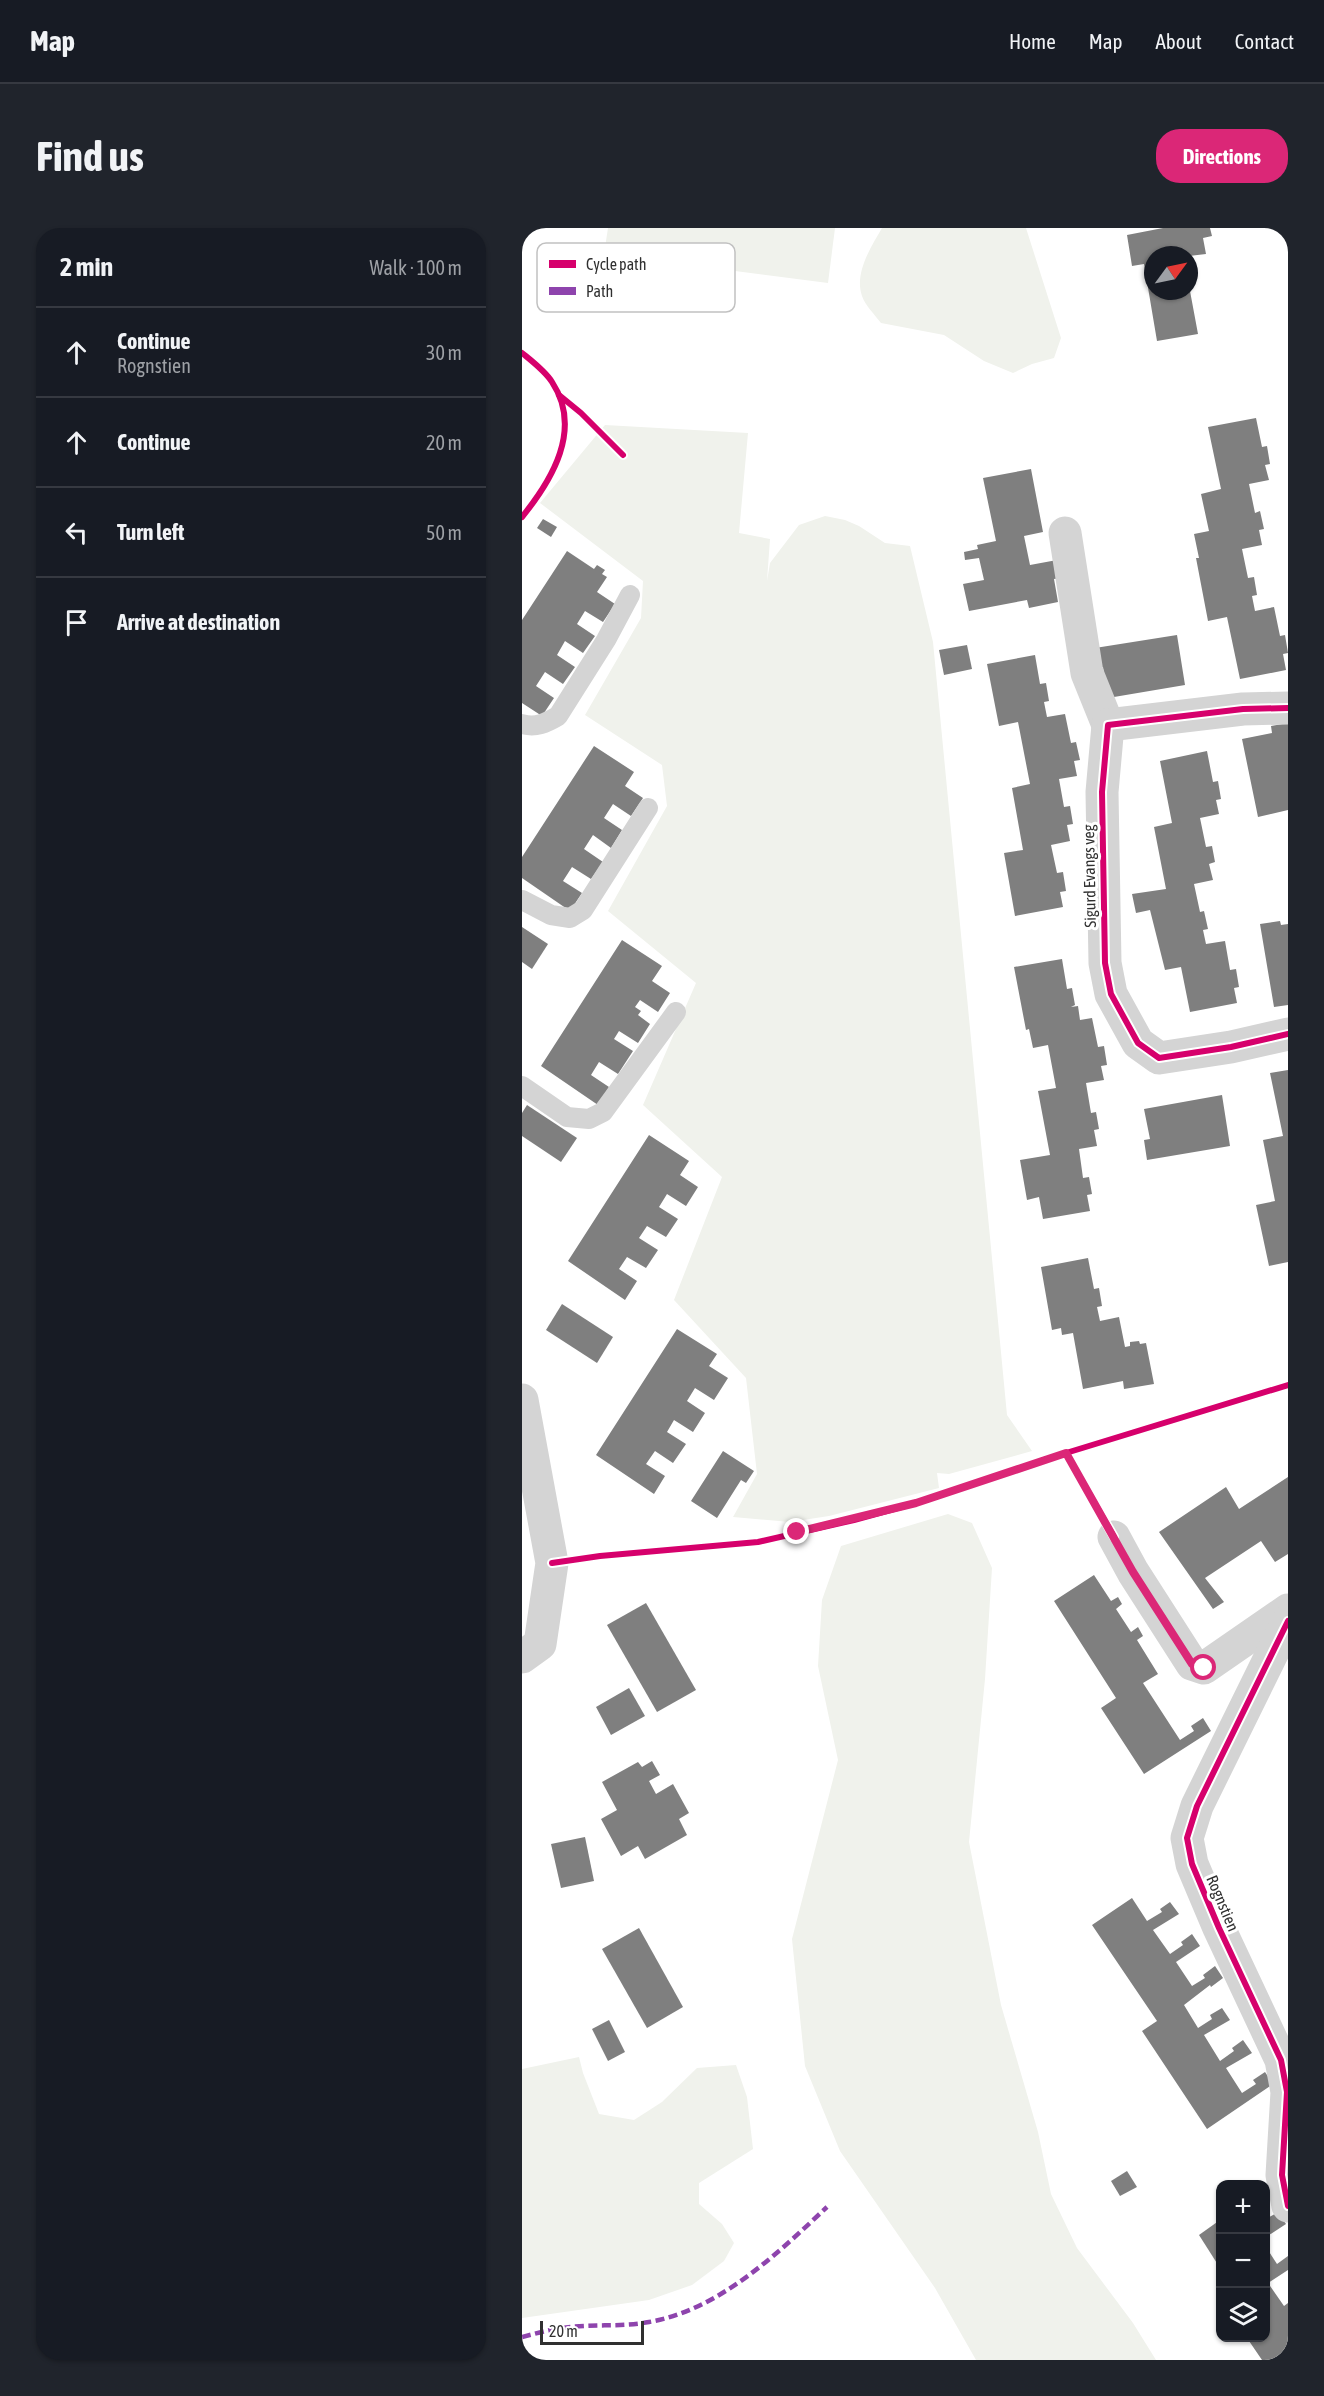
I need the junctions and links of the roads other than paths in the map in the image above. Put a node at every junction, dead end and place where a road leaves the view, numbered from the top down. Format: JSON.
{"nodes":[{"id":1,"x":1065,"y":533,"type":"dead end"},
{"id":2,"x":630,"y":596,"type":"dead end"},
{"id":3,"x":1288,"y":708,"type":"edge"},
{"id":4,"x":522,"y":724,"type":"edge"},
{"id":5,"x":1108,"y":725,"type":"junction"},
{"id":6,"x":648,"y":808,"type":"dead end"},
{"id":7,"x":522,"y":900,"type":"edge"},
{"id":8,"x":676,"y":1012,"type":"dead end"},
{"id":9,"x":1288,"y":1034,"type":"edge"},
{"id":10,"x":522,"y":1086,"type":"edge"},
{"id":11,"x":522,"y":1400,"type":"edge"},
{"id":12,"x":1114,"y":1537,"type":"dead end"},
{"id":13,"x":1288,"y":1611,"type":"edge"},
{"id":14,"x":1288,"y":1621,"type":"edge"},
{"id":15,"x":522,"y":1657,"type":"edge"},
{"id":16,"x":1288,"y":2205,"type":"edge"}],
"edges":[{"from":1,"to":5,"type":"street","name":"Sigurd Evangs veg"},
{"from":2,"to":4,"type":"lane"},
{"from":3,"to":5,"type":"street"},
{"from":5,"to":9,"type":"street","name":"Sigurd Evangs veg"},
{"from":6,"to":7,"type":"lane"},
{"from":8,"to":10,"type":"lane"},
{"from":11,"to":15,"type":"street"},
{"from":12,"to":13,"type":"street"},
{"from":14,"to":16,"type":"street","name":"Rognstien"}]}
